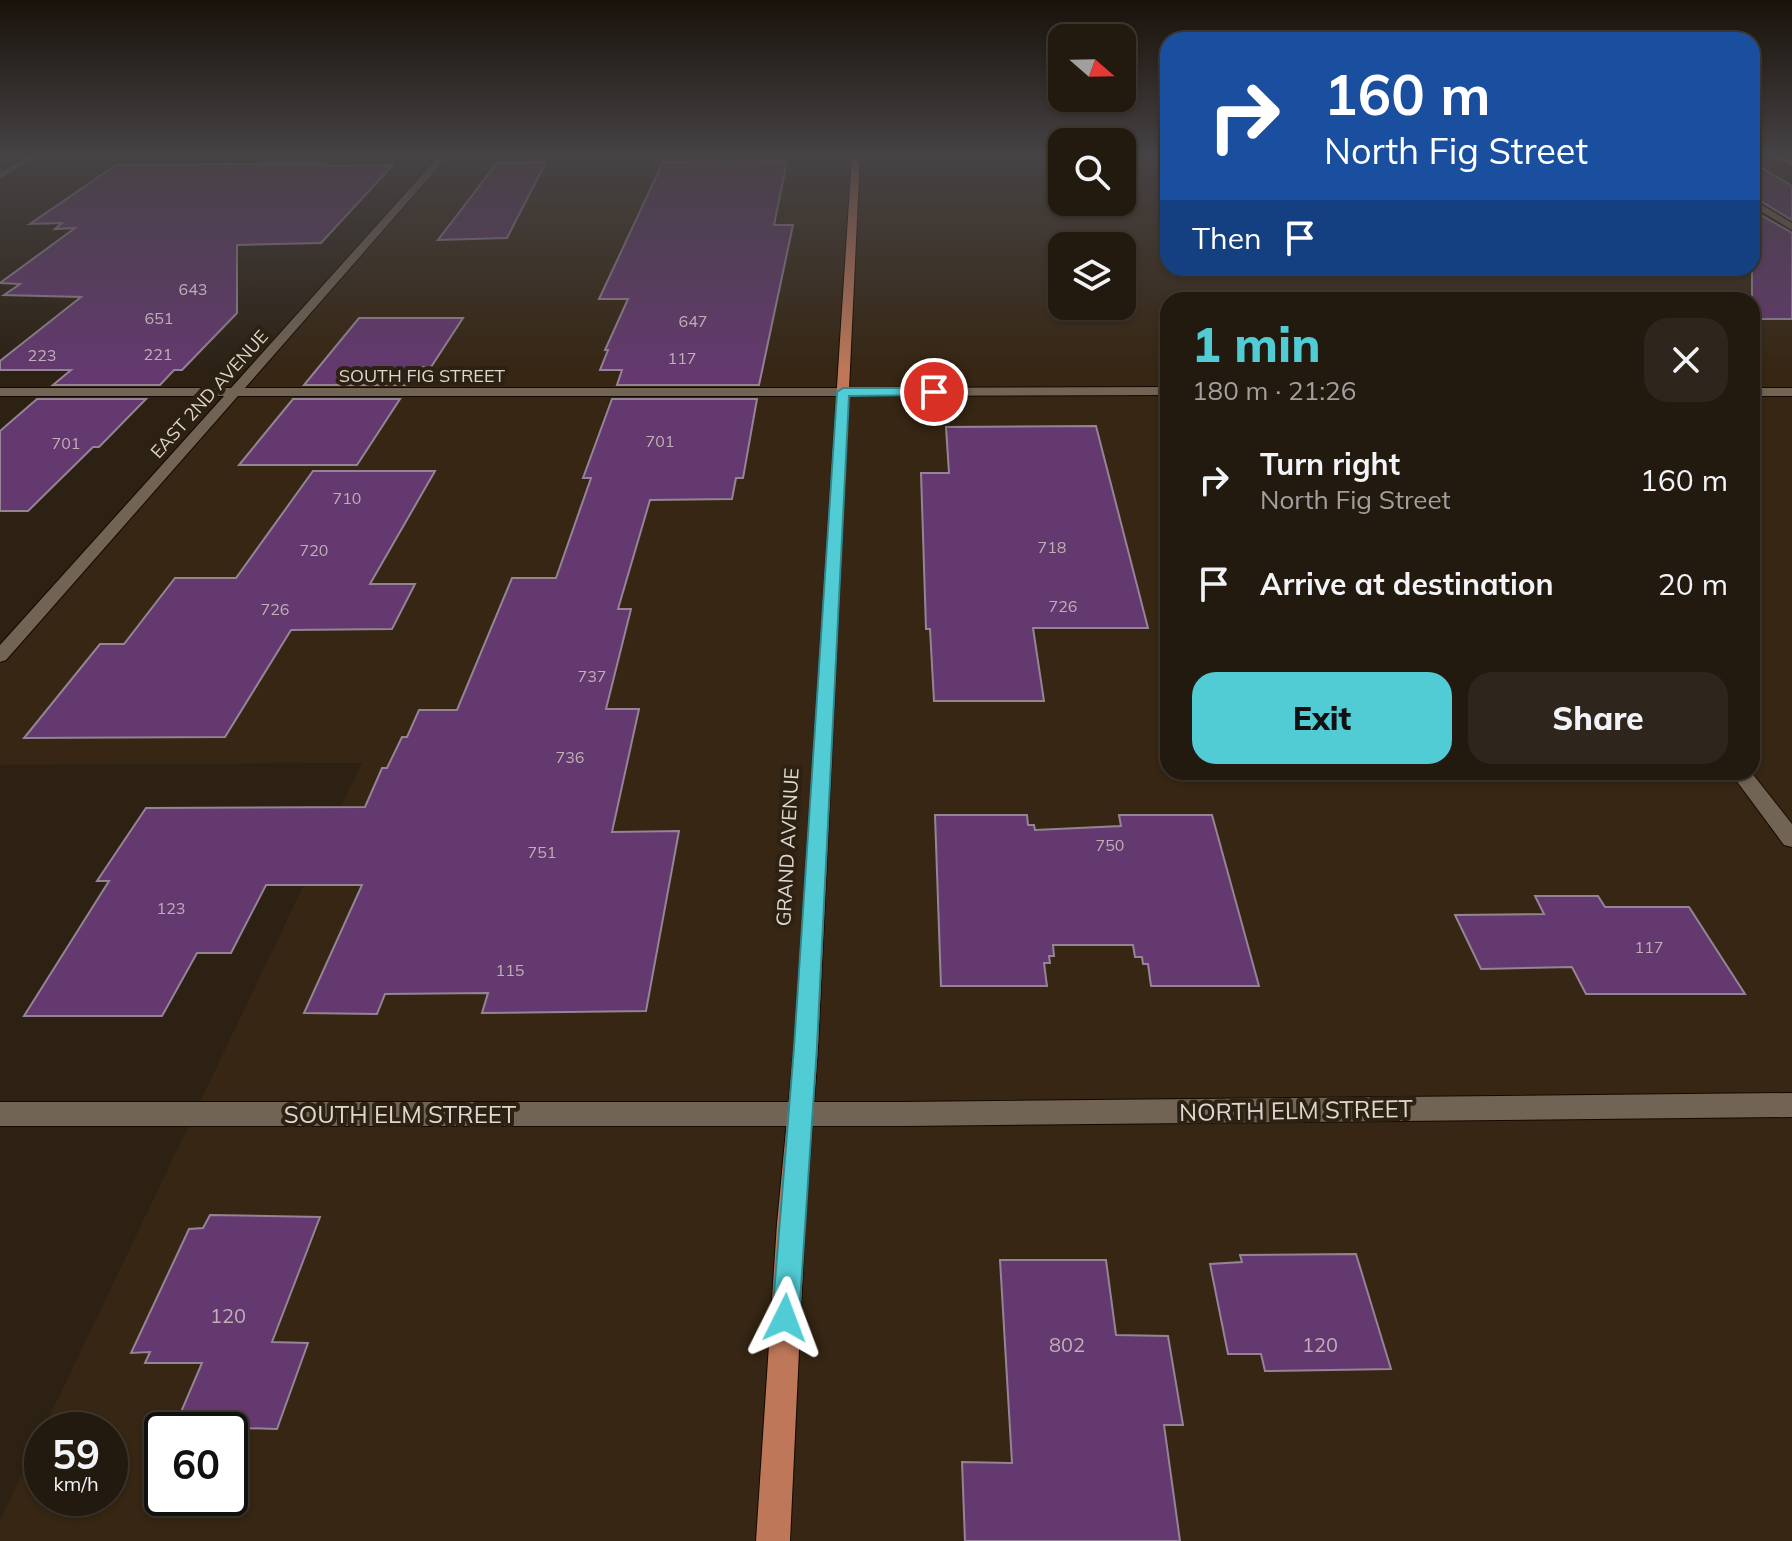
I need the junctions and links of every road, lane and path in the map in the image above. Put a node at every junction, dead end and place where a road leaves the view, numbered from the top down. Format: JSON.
{"nodes":[{"id":1,"x":380,"y":228,"type":"edge"},
{"id":2,"x":852,"y":228,"type":"edge"},
{"id":3,"x":1160,"y":391,"type":"edge"},
{"id":4,"x":0,"y":392,"type":"edge"},
{"id":5,"x":234,"y":392,"type":"junction"},
{"id":6,"x":843,"y":392,"type":"junction"},
{"id":7,"x":1760,"y":392,"type":"edge"},
{"id":8,"x":1792,"y":392,"type":"edge"},
{"id":9,"x":0,"y":656,"type":"edge"},
{"id":10,"x":1746,"y":780,"type":"edge"},
{"id":11,"x":1792,"y":839,"type":"edge"},
{"id":12,"x":1792,"y":1105,"type":"edge"},
{"id":13,"x":800,"y":1113,"type":"junction"},
{"id":14,"x":0,"y":1114,"type":"edge"},
{"id":15,"x":773,"y":1541,"type":"edge"}],
"edges":[{"from":1,"to":5,"type":"street","name":"EAST 2ND AVENUE"},
{"from":2,"to":6,"type":"main road","name":"GRAND AVENUE"},
{"from":3,"to":6,"type":"street","name":"SOUTH FIG STREET"},
{"from":4,"to":5,"type":"street","name":"SOUTH FIG STREET"},
{"from":5,"to":6,"type":"street","name":"SOUTH FIG STREET"},
{"from":5,"to":9,"type":"street","name":"EAST 2ND AVENUE"},
{"from":6,"to":13,"type":"main road","name":"GRAND AVENUE"},
{"from":7,"to":8,"type":"street"},
{"from":10,"to":11,"type":"street"},
{"from":12,"to":13,"type":"street","name":"NORTH ELM STREET"},
{"from":13,"to":14,"type":"street","name":"SOUTH ELM STREET"},
{"from":13,"to":15,"type":"main road","name":"GRAND AVENUE"}]}
